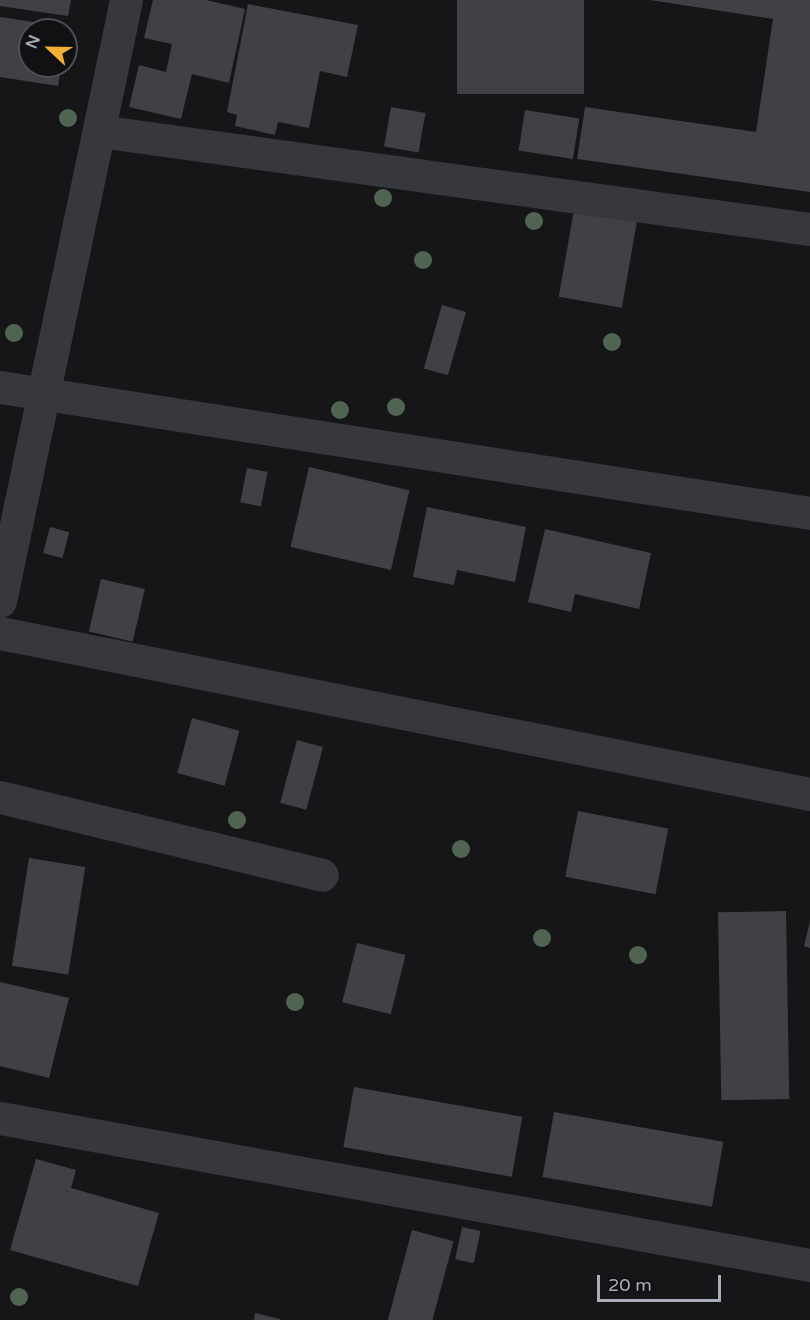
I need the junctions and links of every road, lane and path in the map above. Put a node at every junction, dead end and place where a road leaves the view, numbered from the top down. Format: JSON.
{"nodes":[{"id":1,"x":126,"y":0,"type":"edge"},
{"id":2,"x":99,"y":131,"type":"junction"},
{"id":3,"x":810,"y":229,"type":"edge"},
{"id":4,"x":0,"y":387,"type":"edge"},
{"id":5,"x":46,"y":391,"type":"junction"},
{"id":6,"x":810,"y":513,"type":"edge"},
{"id":7,"x":0,"y":601,"type":"edge"},
{"id":8,"x":0,"y":633,"type":"edge"},
{"id":9,"x":810,"y":794,"type":"edge"},
{"id":10,"x":0,"y":797,"type":"edge"},
{"id":11,"x":322,"y":875,"type":"dead end"},
{"id":12,"x":0,"y":1118,"type":"edge"},
{"id":13,"x":810,"y":1265,"type":"edge"}],
"edges":[{"from":1,"to":2,"type":"street"},
{"from":2,"to":3,"type":"street"},
{"from":2,"to":5,"type":"street"},
{"from":4,"to":5,"type":"street"},
{"from":5,"to":6,"type":"street"},
{"from":5,"to":7,"type":"street"},
{"from":8,"to":9,"type":"street"},
{"from":10,"to":11,"type":"street"},
{"from":12,"to":13,"type":"street"}]}
